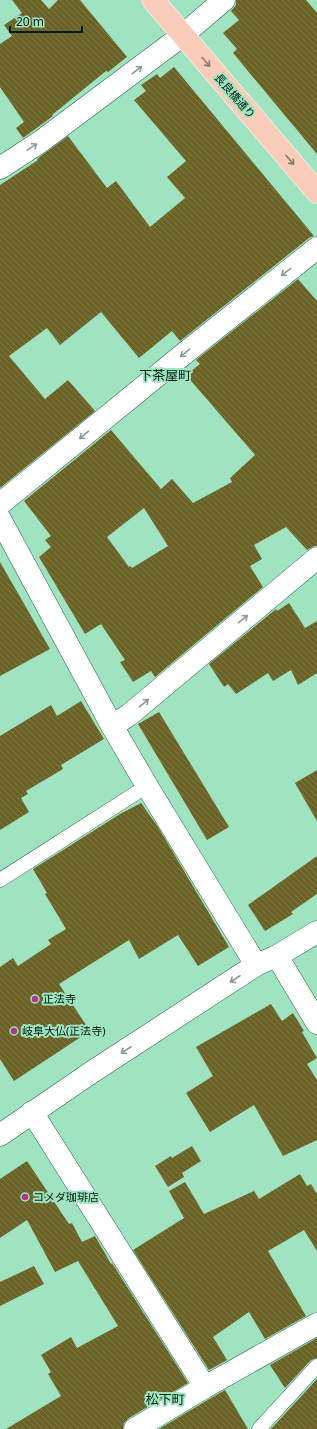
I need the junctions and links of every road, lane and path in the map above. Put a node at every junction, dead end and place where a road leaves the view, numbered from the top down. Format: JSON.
{"nodes":[{"id":1,"x":153,"y":0,"type":"edge"},
{"id":2,"x":224,"y":0,"type":"edge"},
{"id":3,"x":183,"y":35,"type":"junction"},
{"id":4,"x":0,"y":168,"type":"edge"},
{"id":5,"x":317,"y":192,"type":"edge"},
{"id":6,"x":317,"y":248,"type":"edge"},
{"id":7,"x":0,"y":504,"type":"edge"},
{"id":8,"x":0,"y":519,"type":"edge"},
{"id":9,"x":317,"y":558,"type":"edge"},
{"id":10,"x":112,"y":726,"type":"junction"},
{"id":11,"x":147,"y":786,"type":"junction"},
{"id":12,"x":0,"y":880,"type":"edge"},
{"id":13,"x":317,"y":932,"type":"edge"},
{"id":14,"x":277,"y":956,"type":"junction"},
{"id":15,"x":256,"y":965,"type":"junction"},
{"id":16,"x":317,"y":1023,"type":"edge"},
{"id":17,"x":32,"y":1112,"type":"junction"},
{"id":18,"x":0,"y":1135,"type":"edge"},
{"id":19,"x":317,"y":1324,"type":"edge"},
{"id":20,"x":317,"y":1366,"type":"edge"},
{"id":21,"x":205,"y":1387,"type":"junction"},
{"id":22,"x":135,"y":1429,"type":"edge"},
{"id":23,"x":259,"y":1429,"type":"edge"}],
"edges":[{"from":1,"to":3,"type":"highway","name":"長良橋通り"},
{"from":2,"to":3,"type":"street"},
{"from":4,"to":3,"type":"street","one_way":true},
{"from":3,"to":5,"type":"highway","name":"長良橋通り","one_way":true},
{"from":6,"to":7,"type":"street","one_way":true},
{"from":8,"to":10,"type":"street"},
{"from":10,"to":9,"type":"street","one_way":true},
{"from":10,"to":11,"type":"street"},
{"from":11,"to":12,"type":"lane"},
{"from":11,"to":15,"type":"street"},
{"from":13,"to":14,"type":"street"},
{"from":14,"to":15,"type":"street"},
{"from":14,"to":16,"type":"street"},
{"from":15,"to":17,"type":"street","one_way":true},
{"from":17,"to":18,"type":"street"},
{"from":17,"to":21,"type":"street"},
{"from":19,"to":21,"type":"street"},
{"from":20,"to":23,"type":"lane"},
{"from":21,"to":22,"type":"street"}]}
